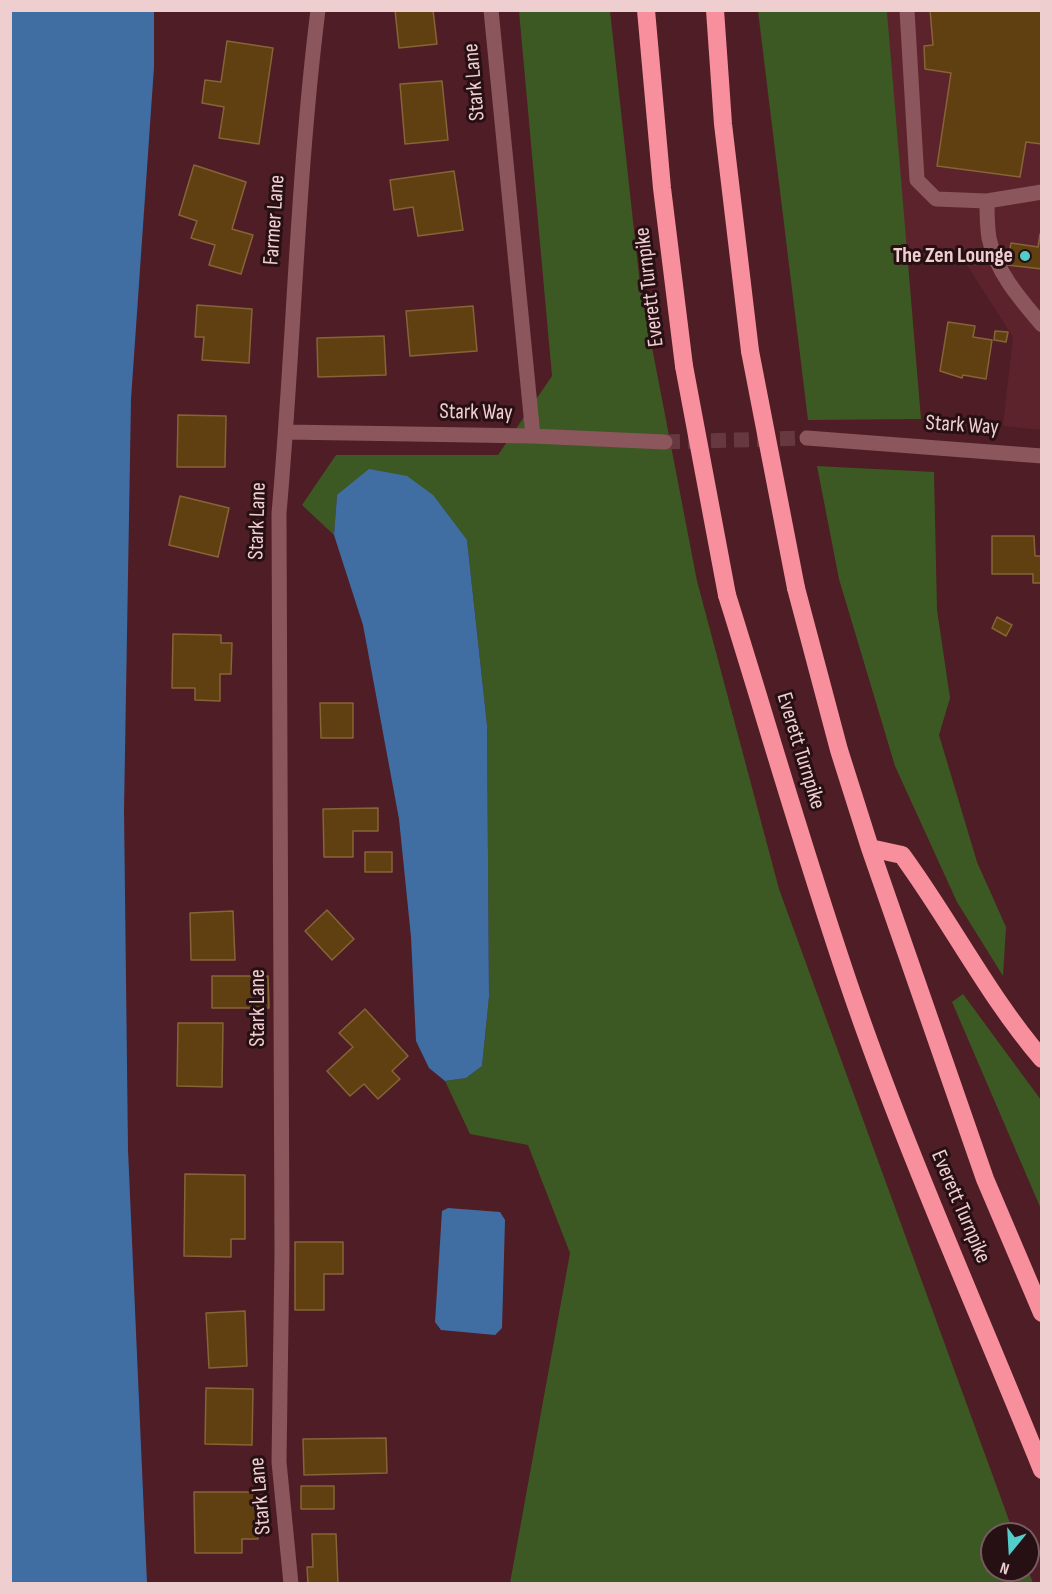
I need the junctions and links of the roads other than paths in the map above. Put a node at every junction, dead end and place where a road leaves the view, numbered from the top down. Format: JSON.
{"nodes":[{"id":1,"x":318,"y":10,"type":"edge"},
{"id":2,"x":491,"y":10,"type":"edge"},
{"id":3,"x":646,"y":10,"type":"edge"},
{"id":4,"x":715,"y":10,"type":"edge"},
{"id":5,"x":907,"y":10,"type":"edge"},
{"id":6,"x":1041,"y":192,"type":"edge"},
{"id":7,"x":987,"y":201,"type":"junction"},
{"id":8,"x":1041,"y":325,"type":"edge"},
{"id":9,"x":286,"y":432,"type":"junction"},
{"id":10,"x":533,"y":436,"type":"junction"},
{"id":11,"x":807,"y":438,"type":"tunnel mouth"},
{"id":12,"x":665,"y":442,"type":"tunnel mouth"},
{"id":13,"x":1041,"y":456,"type":"edge"},
{"id":14,"x":870,"y":848,"type":"junction"},
{"id":15,"x":1041,"y":1059,"type":"edge"},
{"id":16,"x":1041,"y":1313,"type":"edge"},
{"id":17,"x":1041,"y":1470,"type":"edge"},
{"id":18,"x":291,"y":1584,"type":"edge"}],
"edges":[{"from":1,"to":9,"type":"street","name":"Farmer Lane"},
{"from":2,"to":10,"type":"street","name":"Stark Lane"},
{"from":3,"to":17,"type":"highway","name":"Everett Turnpike","bridge":true},
{"from":4,"to":14,"type":"highway","name":"Everett Turnpike","bridge":true},
{"from":5,"to":7,"type":"street"},
{"from":6,"to":7,"type":"street"},
{"from":7,"to":8,"type":"street"},
{"from":9,"to":10,"type":"street","name":"Stark Way"},
{"from":9,"to":18,"type":"street","name":"Stark Lane"},
{"from":10,"to":12,"type":"street","name":"Stark Way"},
{"from":11,"to":13,"type":"street","name":"Stark Way"},
{"from":14,"to":15,"type":"highway"},
{"from":14,"to":16,"type":"highway","name":"Everett Turnpike"}]}
